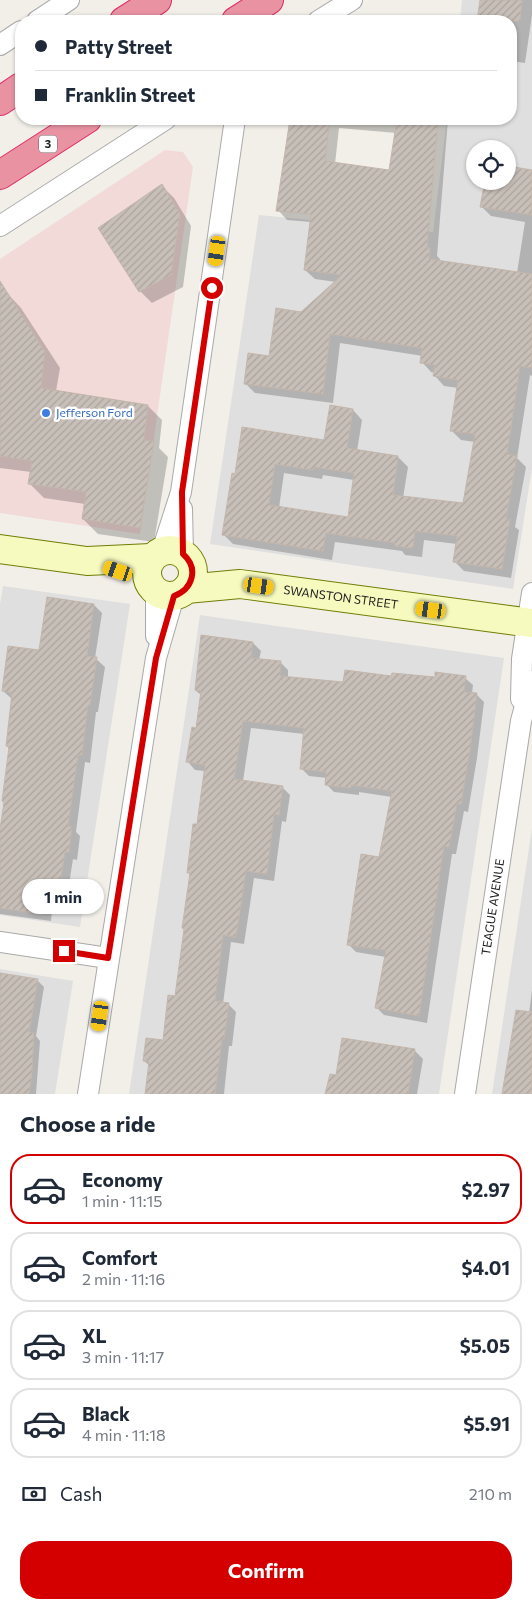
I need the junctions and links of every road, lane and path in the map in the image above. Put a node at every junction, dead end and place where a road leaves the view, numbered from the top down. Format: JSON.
{"nodes":[{"id":1,"x":70,"y":0,"type":"edge"},
{"id":2,"x":157,"y":0,"type":"edge"},
{"id":3,"x":271,"y":0,"type":"edge"},
{"id":4,"x":352,"y":0,"type":"edge"},
{"id":5,"x":46,"y":15,"type":"edge"},
{"id":6,"x":133,"y":15,"type":"edge"},
{"id":7,"x":246,"y":15,"type":"edge"},
{"id":8,"x":267,"y":15,"type":"edge"},
{"id":9,"x":328,"y":15,"type":"edge"},
{"id":10,"x":15,"y":35,"type":"edge"},
{"id":11,"x":0,"y":45,"type":"edge"},
{"id":12,"x":15,"y":92,"type":"edge"},
{"id":13,"x":0,"y":101,"type":"edge"},
{"id":14,"x":77,"y":125,"type":"edge"},
{"id":15,"x":157,"y":125,"type":"edge"},
{"id":16,"x":234,"y":125,"type":"edge"},
{"id":17,"x":0,"y":175,"type":"edge"},
{"id":18,"x":0,"y":226,"type":"edge"},
{"id":19,"x":0,"y":549,"type":"edge"},
{"id":20,"x":169,"y":573,"type":"junction"},
{"id":21,"x":532,"y":593,"type":"edge"},
{"id":22,"x":530,"y":623,"type":"edge"},
{"id":23,"x":532,"y":681,"type":"edge"},
{"id":24,"x":521,"y":721,"type":"junction"},
{"id":25,"x":0,"y":942,"type":"edge"},
{"id":26,"x":108,"y":958,"type":"junction"},
{"id":27,"x":88,"y":1094,"type":"edge"},
{"id":28,"x":465,"y":1094,"type":"edge"}],
"edges":[{"from":1,"to":5,"type":"street"},
{"from":2,"to":6,"type":"highway"},
{"from":3,"to":7,"type":"highway"},
{"from":3,"to":8,"type":"street"},
{"from":4,"to":9,"type":"street"},
{"from":10,"to":11,"type":"street"},
{"from":12,"to":13,"type":"highway"},
{"from":14,"to":17,"type":"highway","number":"3"},
{"from":15,"to":18,"type":"street"},
{"from":16,"to":20,"type":"street"},
{"from":19,"to":20,"type":"street","name":"SWANSTON STREET"},
{"from":20,"to":22,"type":"street","name":"SWANSTON STREET"},
{"from":20,"to":26,"type":"street"},
{"from":21,"to":22,"type":"street","name":"TEAGUE AVENUE"},
{"from":22,"to":24,"type":"street","name":"TEAGUE AVENUE"},
{"from":23,"to":24,"type":"street","name":"TEAGUE AVENUE"},
{"from":24,"to":28,"type":"street","name":"TEAGUE AVENUE"},
{"from":25,"to":26,"type":"street"},
{"from":26,"to":27,"type":"street"}]}
